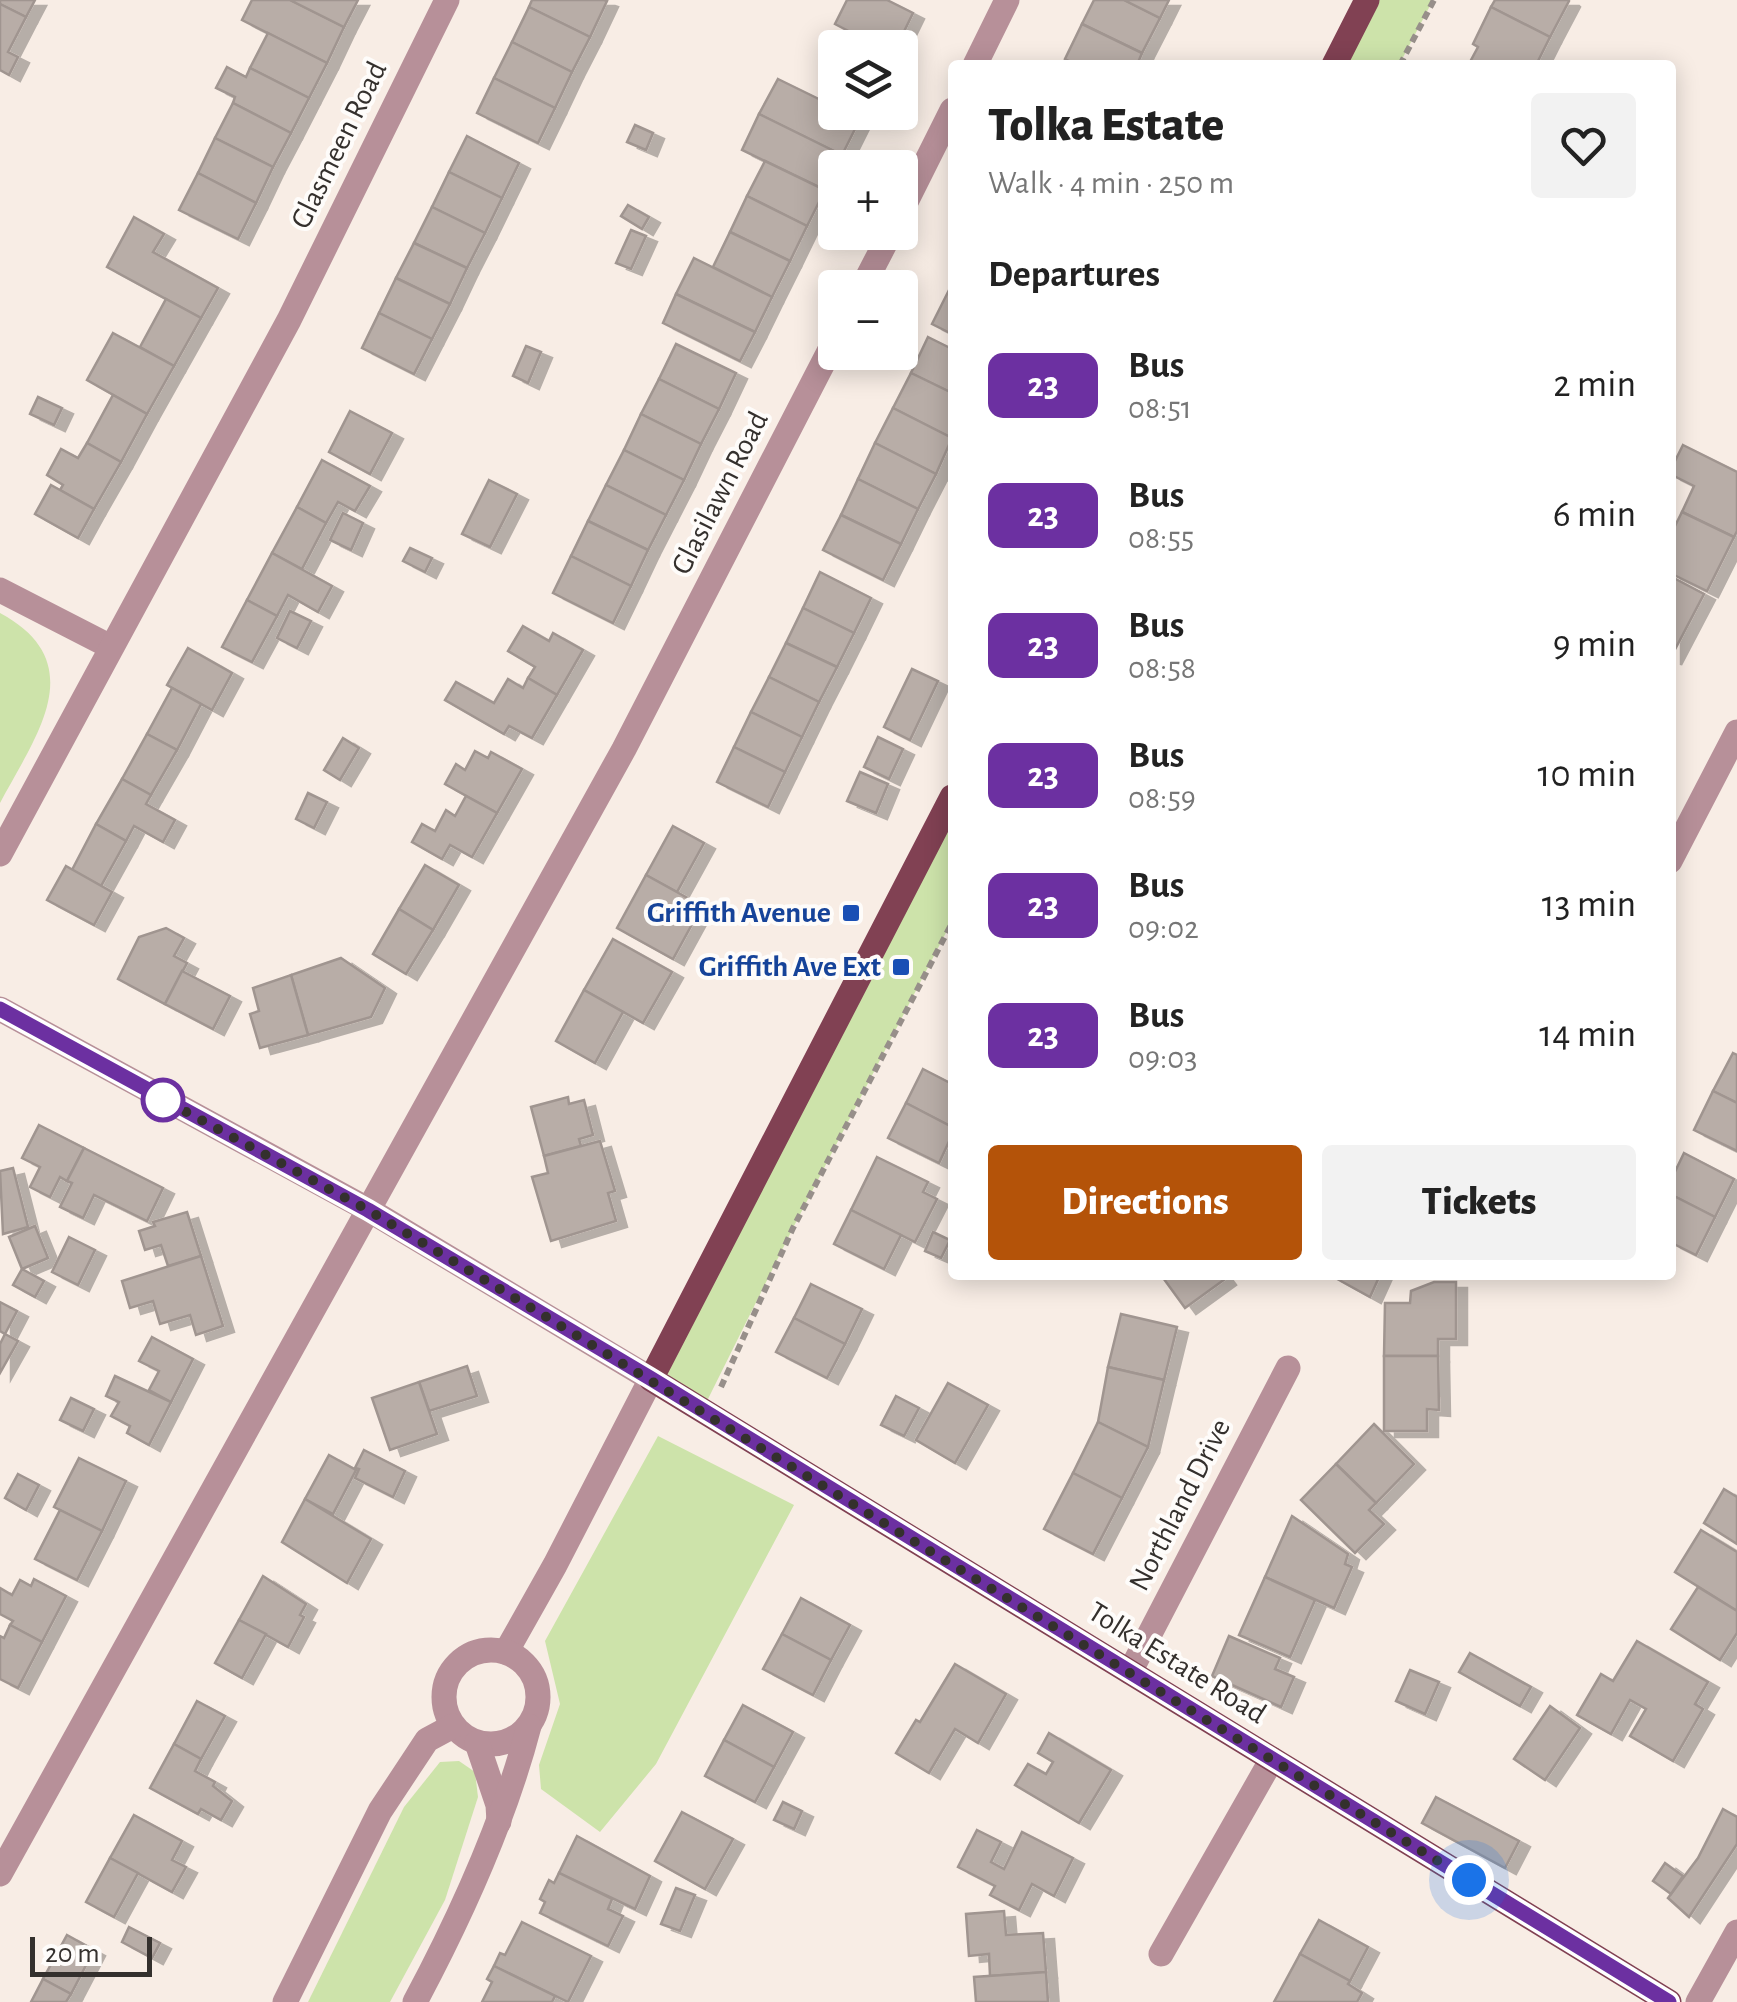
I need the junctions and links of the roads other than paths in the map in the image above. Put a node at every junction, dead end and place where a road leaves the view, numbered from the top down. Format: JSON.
{"nodes":[{"id":1,"x":447,"y":0,"type":"edge"},
{"id":2,"x":1007,"y":0,"type":"edge"},
{"id":3,"x":1367,"y":0,"type":"edge"},
{"id":4,"x":977,"y":60,"type":"edge"},
{"id":5,"x":1337,"y":60,"type":"edge"},
{"id":6,"x":948,"y":118,"type":"edge"},
{"id":7,"x":918,"y":178,"type":"edge"},
{"id":8,"x":820,"y":370,"type":"edge"},
{"id":9,"x":0,"y":590,"type":"edge"},
{"id":10,"x":111,"y":647,"type":"junction"},
{"id":11,"x":1737,"y":732,"type":"edge"},
{"id":12,"x":948,"y":805,"type":"edge"},
{"id":13,"x":1676,"y":849,"type":"edge"},
{"id":14,"x":0,"y":854,"type":"edge"},
{"id":15,"x":0,"y":1009,"type":"edge"},
{"id":16,"x":368,"y":1210,"type":"junction"},
{"id":17,"x":1288,"y":1368,"type":"dead end"},
{"id":18,"x":650,"y":1378,"type":"junction"},
{"id":19,"x":506,"y":1652,"type":"junction"},
{"id":20,"x":1130,"y":1672,"type":"junction"},
{"id":21,"x":453,"y":1726,"type":"junction"},
{"id":22,"x":529,"y":1726,"type":"junction"},
{"id":23,"x":477,"y":1743,"type":"junction"},
{"id":24,"x":1272,"y":1759,"type":"junction"},
{"id":25,"x":499,"y":1822,"type":"junction"},
{"id":26,"x":0,"y":1874,"type":"edge"},
{"id":27,"x":1737,"y":1932,"type":"edge"},
{"id":28,"x":1161,"y":1954,"type":"dead end"},
{"id":29,"x":285,"y":2002,"type":"edge"},
{"id":30,"x":415,"y":2002,"type":"edge"},
{"id":31,"x":1669,"y":2002,"type":"edge"},
{"id":32,"x":1698,"y":2002,"type":"edge"}],
"edges":[{"from":1,"to":10,"type":"street","name":"Glasmeen Road"},
{"from":2,"to":4,"type":"street"},
{"from":3,"to":5,"type":"main road"},
{"from":6,"to":7,"type":"street"},
{"from":8,"to":16,"type":"street","name":"Glasilawn Road"},
{"from":9,"to":10,"type":"street"},
{"from":10,"to":14,"type":"street","name":"Glasmeen Road"},
{"from":11,"to":13,"type":"street"},
{"from":12,"to":18,"type":"main road"},
{"from":15,"to":16,"type":"street"},
{"from":16,"to":18,"type":"street"},
{"from":16,"to":26,"type":"street","name":"Glasilawn Road"},
{"from":17,"to":20,"type":"street","name":"Northland Drive"},
{"from":18,"to":19,"type":"street"},
{"from":18,"to":20,"type":"main road","name":"Tolka Estate Road"},
{"from":19,"to":21,"type":"street"},
{"from":19,"to":22,"type":"street"},
{"from":20,"to":24,"type":"main road","name":"Tolka Estate Road"},
{"from":21,"to":23,"type":"street"},
{"from":21,"to":29,"type":"street"},
{"from":22,"to":23,"type":"street"},
{"from":22,"to":25,"type":"street"},
{"from":23,"to":25,"type":"street"},
{"from":24,"to":28,"type":"street"},
{"from":24,"to":31,"type":"main road","name":"Tolka Estate Road"},
{"from":25,"to":30,"type":"street"},
{"from":27,"to":32,"type":"street"}]}
